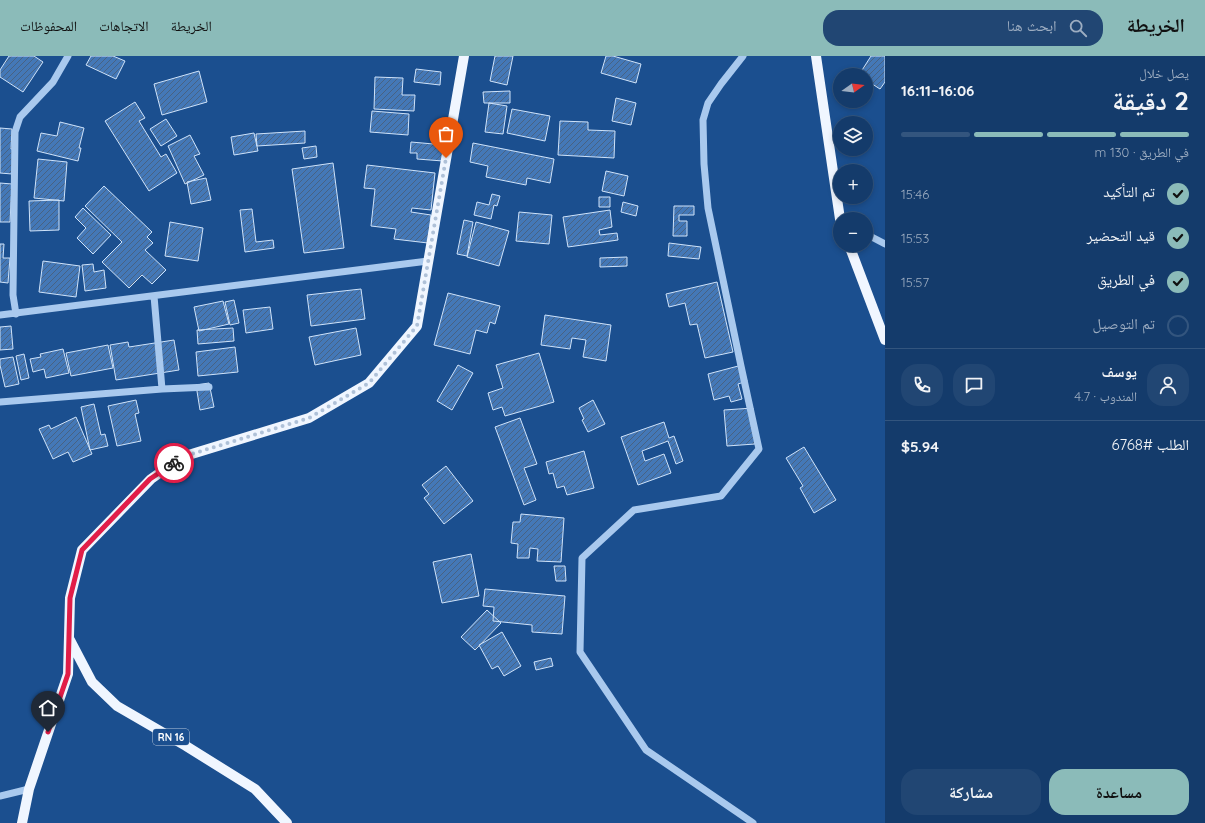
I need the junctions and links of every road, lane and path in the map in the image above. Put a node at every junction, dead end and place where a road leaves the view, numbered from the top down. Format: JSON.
{"nodes":[{"id":1,"x":68,"y":56,"type":"edge"},
{"id":2,"x":464,"y":56,"type":"edge"},
{"id":3,"x":743,"y":56,"type":"edge"},
{"id":4,"x":816,"y":56,"type":"edge"},
{"id":5,"x":839,"y":212,"type":"edge"},
{"id":6,"x":873,"y":238,"type":"edge"},
{"id":7,"x":885,"y":244,"type":"edge"},
{"id":8,"x":852,"y":252,"type":"edge"},
{"id":9,"x":428,"y":261,"type":"junction"},
{"id":10,"x":154,"y":296,"type":"junction"},
{"id":11,"x":16,"y":314,"type":"junction"},
{"id":12,"x":0,"y":315,"type":"edge"},
{"id":13,"x":885,"y":340,"type":"edge"},
{"id":14,"x":209,"y":387,"type":"dead end"},
{"id":15,"x":162,"y":389,"type":"junction"},
{"id":16,"x":0,"y":402,"type":"edge"},
{"id":17,"x":69,"y":639,"type":"junction"},
{"id":18,"x":29,"y":789,"type":"junction"},
{"id":19,"x":0,"y":796,"type":"edge"},
{"id":20,"x":22,"y":823,"type":"edge"},
{"id":21,"x":287,"y":823,"type":"edge"},
{"id":22,"x":753,"y":823,"type":"edge"}],
"edges":[{"from":1,"to":11,"type":"street"},
{"from":2,"to":9,"type":"main road","number":"RN 16"},
{"from":3,"to":22,"type":"street"},
{"from":4,"to":5,"type":"main road"},
{"from":6,"to":7,"type":"street"},
{"from":8,"to":13,"type":"main road"},
{"from":9,"to":10,"type":"street"},
{"from":9,"to":17,"type":"main road","number":"RN 16"},
{"from":10,"to":11,"type":"street"},
{"from":10,"to":15,"type":"street"},
{"from":11,"to":12,"type":"street"},
{"from":14,"to":15,"type":"street"},
{"from":15,"to":16,"type":"street"},
{"from":17,"to":18,"type":"main road","number":"RN 16"},
{"from":17,"to":21,"type":"main road","number":"RN 16"},
{"from":18,"to":19,"type":"street"},
{"from":18,"to":20,"type":"main road","number":"RN 16"}]}
